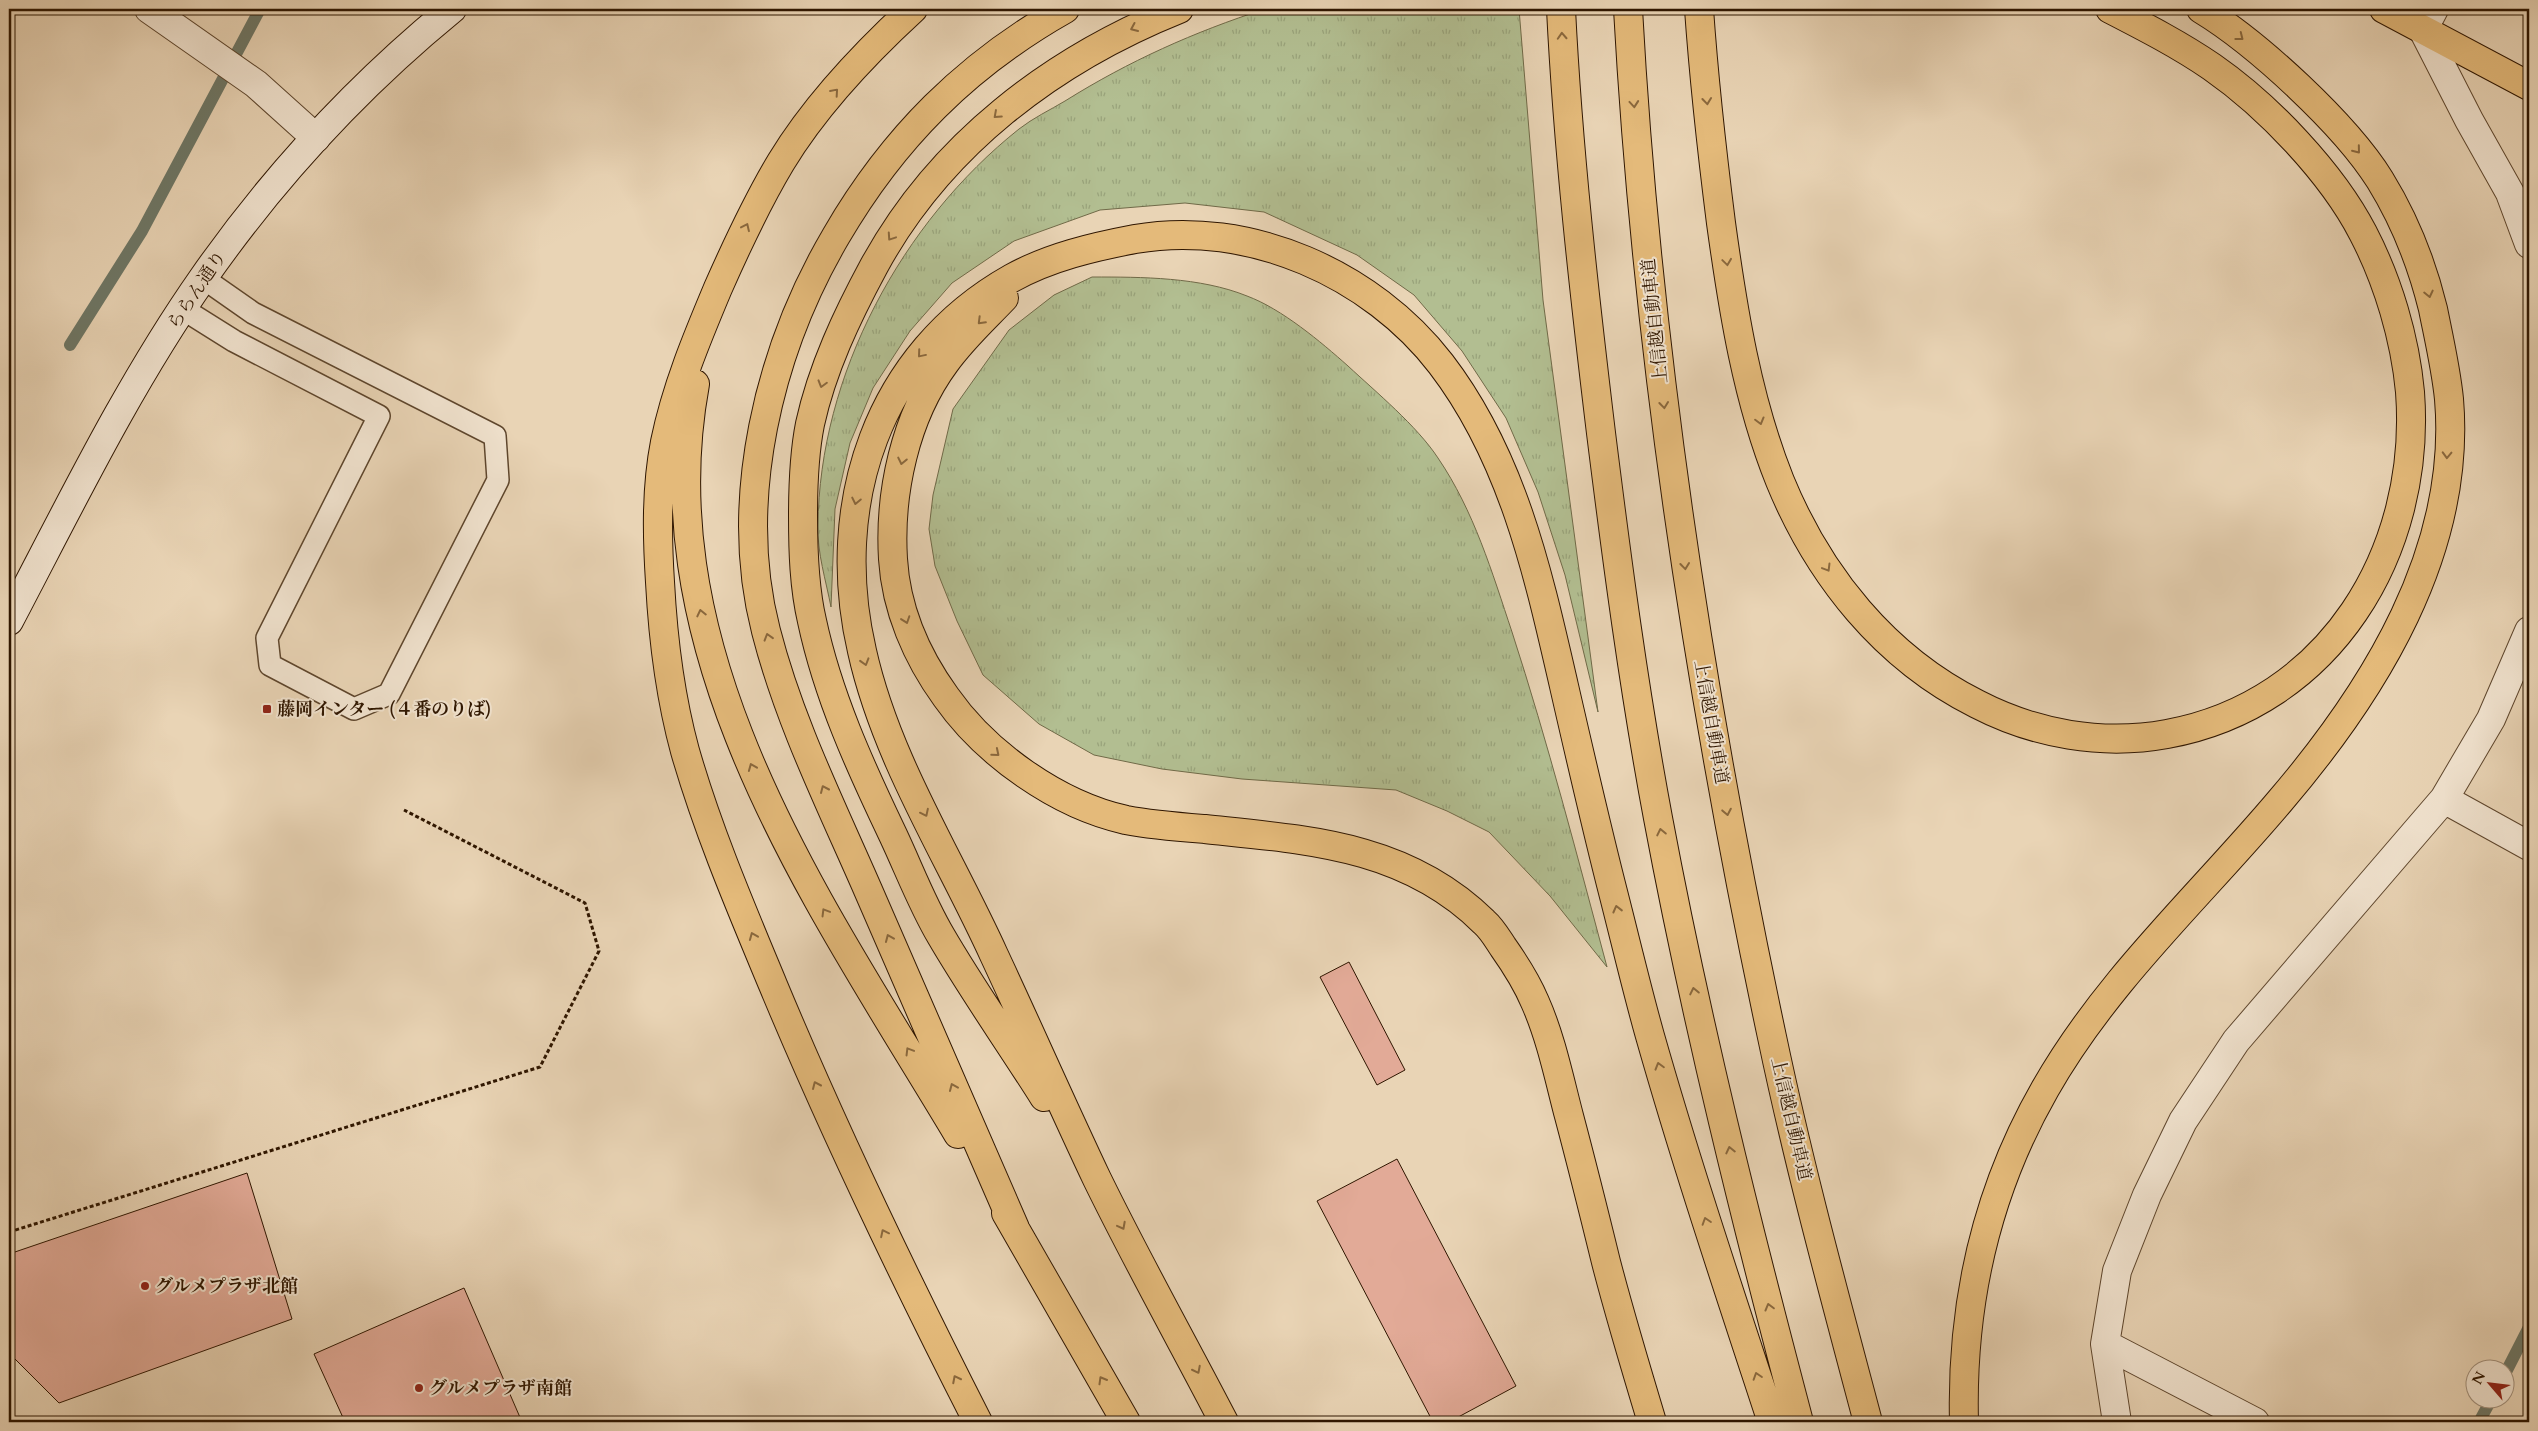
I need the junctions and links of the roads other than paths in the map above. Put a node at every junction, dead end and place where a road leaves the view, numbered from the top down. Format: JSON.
{"nodes":[{"id":1,"x":149,"y":9,"type":"edge"},
{"id":2,"x":452,"y":9,"type":"edge"},
{"id":3,"x":913,"y":9,"type":"edge"},
{"id":4,"x":1065,"y":9,"type":"edge"},
{"id":5,"x":1179,"y":9,"type":"edge"},
{"id":6,"x":1561,"y":9,"type":"edge"},
{"id":7,"x":1628,"y":9,"type":"edge"},
{"id":8,"x":1698,"y":9,"type":"edge"},
{"id":9,"x":2110,"y":9,"type":"edge"},
{"id":10,"x":2201,"y":9,"type":"edge"},
{"id":11,"x":2384,"y":9,"type":"edge"},
{"id":12,"x":2429,"y":20,"type":"edge"},
{"id":13,"x":2529,"y":86,"type":"edge"},
{"id":14,"x":316,"y":138,"type":"junction"},
{"id":15,"x":2529,"y":244,"type":"edge"},
{"id":16,"x":1059,"y":258,"type":"junction"},
{"id":17,"x":725,"y":271,"type":"junction"},
{"id":18,"x":203,"y":278,"type":"junction"},
{"id":19,"x":183,"y":309,"type":"junction"},
{"id":20,"x":9,"y":621,"type":"edge"},
{"id":21,"x":2529,"y":631,"type":"edge"},
{"id":22,"x":2444,"y":799,"type":"junction"},
{"id":23,"x":2529,"y":846,"type":"edge"},
{"id":24,"x":1099,"y":1183,"type":"junction"},
{"id":25,"x":1014,"y":1228,"type":"junction"},
{"id":26,"x":2105,"y":1344,"type":"junction"},
{"id":27,"x":978,"y":1422,"type":"edge"},
{"id":28,"x":1126,"y":1422,"type":"edge"},
{"id":29,"x":1224,"y":1422,"type":"edge"},
{"id":30,"x":1652,"y":1422,"type":"edge"},
{"id":31,"x":1772,"y":1422,"type":"edge"},
{"id":32,"x":1799,"y":1422,"type":"edge"},
{"id":33,"x":1868,"y":1422,"type":"edge"},
{"id":34,"x":1964,"y":1422,"type":"edge"},
{"id":35,"x":2117,"y":1422,"type":"edge"},
{"id":36,"x":2255,"y":1422,"type":"edge"}],
"edges":[{"from":1,"to":14,"type":"street"},
{"from":2,"to":14,"type":"street","name":"ららん通り"},
{"from":17,"to":3,"type":"main road","one_way":true},
{"from":25,"to":4,"type":"main road","one_way":true},
{"from":5,"to":24,"type":"main road","one_way":true},
{"from":32,"to":6,"type":"main road","one_way":true},
{"from":7,"to":33,"type":"main road","name":"上信越自動車道","one_way":true},
{"from":8,"to":9,"type":"main road","one_way":true},
{"from":10,"to":34,"type":"main road","one_way":true},
{"from":11,"to":12,"type":"main road"},
{"from":12,"to":13,"type":"main road"},
{"from":12,"to":15,"type":"street"},
{"from":14,"to":18,"type":"street","name":"ららん通り"},
{"from":16,"to":24,"type":"main road","one_way":true},
{"from":16,"to":30,"type":"main road","one_way":true},
{"from":31,"to":16,"type":"main road","one_way":true},
{"from":25,"to":17,"type":"main road","one_way":true},
{"from":27,"to":17,"type":"main road","one_way":true},
{"from":18,"to":19,"type":"street","name":"ららん通り"},
{"from":18,"to":19,"type":"lane"},
{"from":19,"to":20,"type":"street","name":"ららん通り"},
{"from":21,"to":22,"type":"street"},
{"from":22,"to":23,"type":"street"},
{"from":22,"to":26,"type":"street"},
{"from":24,"to":29,"type":"main road","one_way":true},
{"from":28,"to":25,"type":"main road","one_way":true},
{"from":26,"to":35,"type":"street"},
{"from":26,"to":36,"type":"street"}]}
